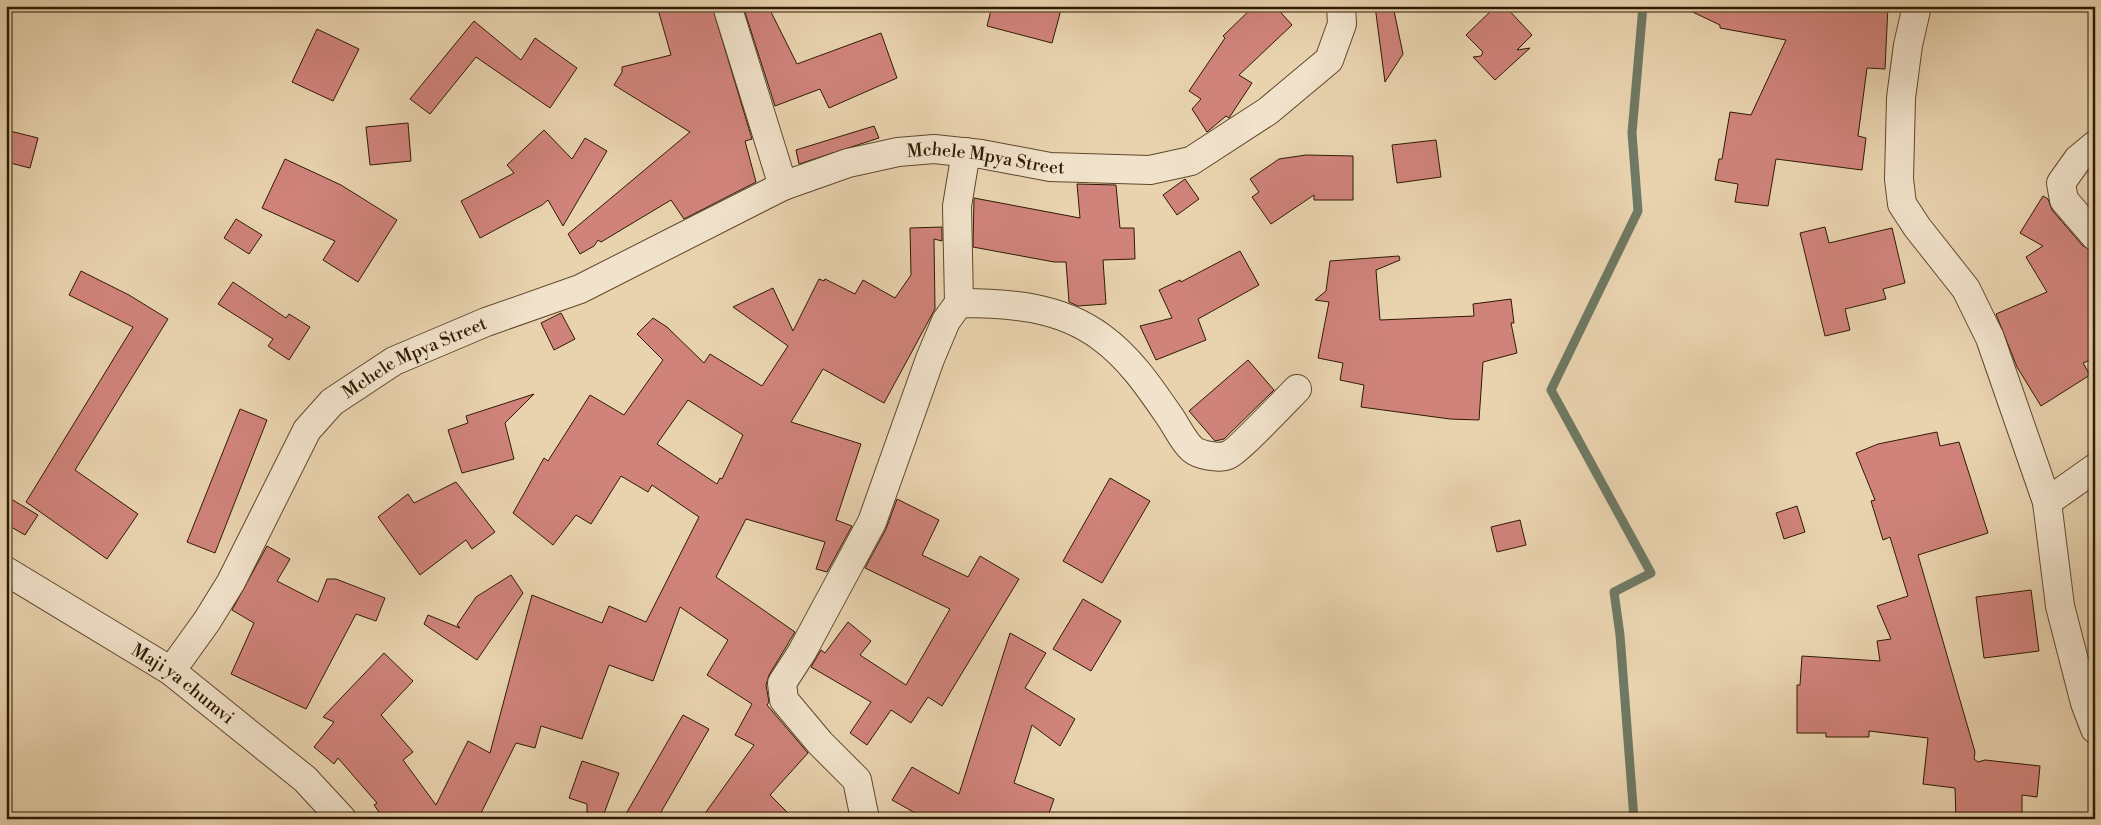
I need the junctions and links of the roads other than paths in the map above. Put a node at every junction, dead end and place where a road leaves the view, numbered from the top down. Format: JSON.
{"nodes":[{"id":1,"x":727,"y":6,"type":"edge"},
{"id":2,"x":1341,"y":6,"type":"edge"},
{"id":3,"x":1917,"y":6,"type":"edge"},
{"id":4,"x":2095,"y":145,"type":"edge"},
{"id":5,"x":966,"y":152,"type":"junction"},
{"id":6,"x":783,"y":186,"type":"junction"},
{"id":7,"x":2095,"y":236,"type":"edge"},
{"id":8,"x":959,"y":303,"type":"junction"},
{"id":9,"x":1297,"y":389,"type":"dead end"},
{"id":10,"x":2095,"y":468,"type":"edge"},
{"id":11,"x":2047,"y":502,"type":"junction"},
{"id":12,"x":6,"y":570,"type":"edge"},
{"id":13,"x":2086,"y":668,"type":"edge"},
{"id":14,"x":171,"y":670,"type":"junction"},
{"id":15,"x":2095,"y":729,"type":"edge"},
{"id":16,"x":342,"y":819,"type":"edge"},
{"id":17,"x":865,"y":819,"type":"edge"}],
"edges":[{"from":1,"to":6,"type":"street"},
{"from":2,"to":5,"type":"street","name":"Mchele Mpya Street"},
{"from":3,"to":11,"type":"street"},
{"from":4,"to":7,"type":"street"},
{"from":5,"to":6,"type":"street","name":"Mchele Mpya Street"},
{"from":5,"to":8,"type":"street"},
{"from":6,"to":14,"type":"street","name":"Mchele Mpya Street"},
{"from":8,"to":9,"type":"street"},
{"from":8,"to":17,"type":"street"},
{"from":10,"to":11,"type":"street"},
{"from":11,"to":13,"type":"street"},
{"from":12,"to":14,"type":"street","name":"Maji ya chumvi"},
{"from":13,"to":15,"type":"street"},
{"from":14,"to":16,"type":"street","name":"Maji ya chumvi"}]}
